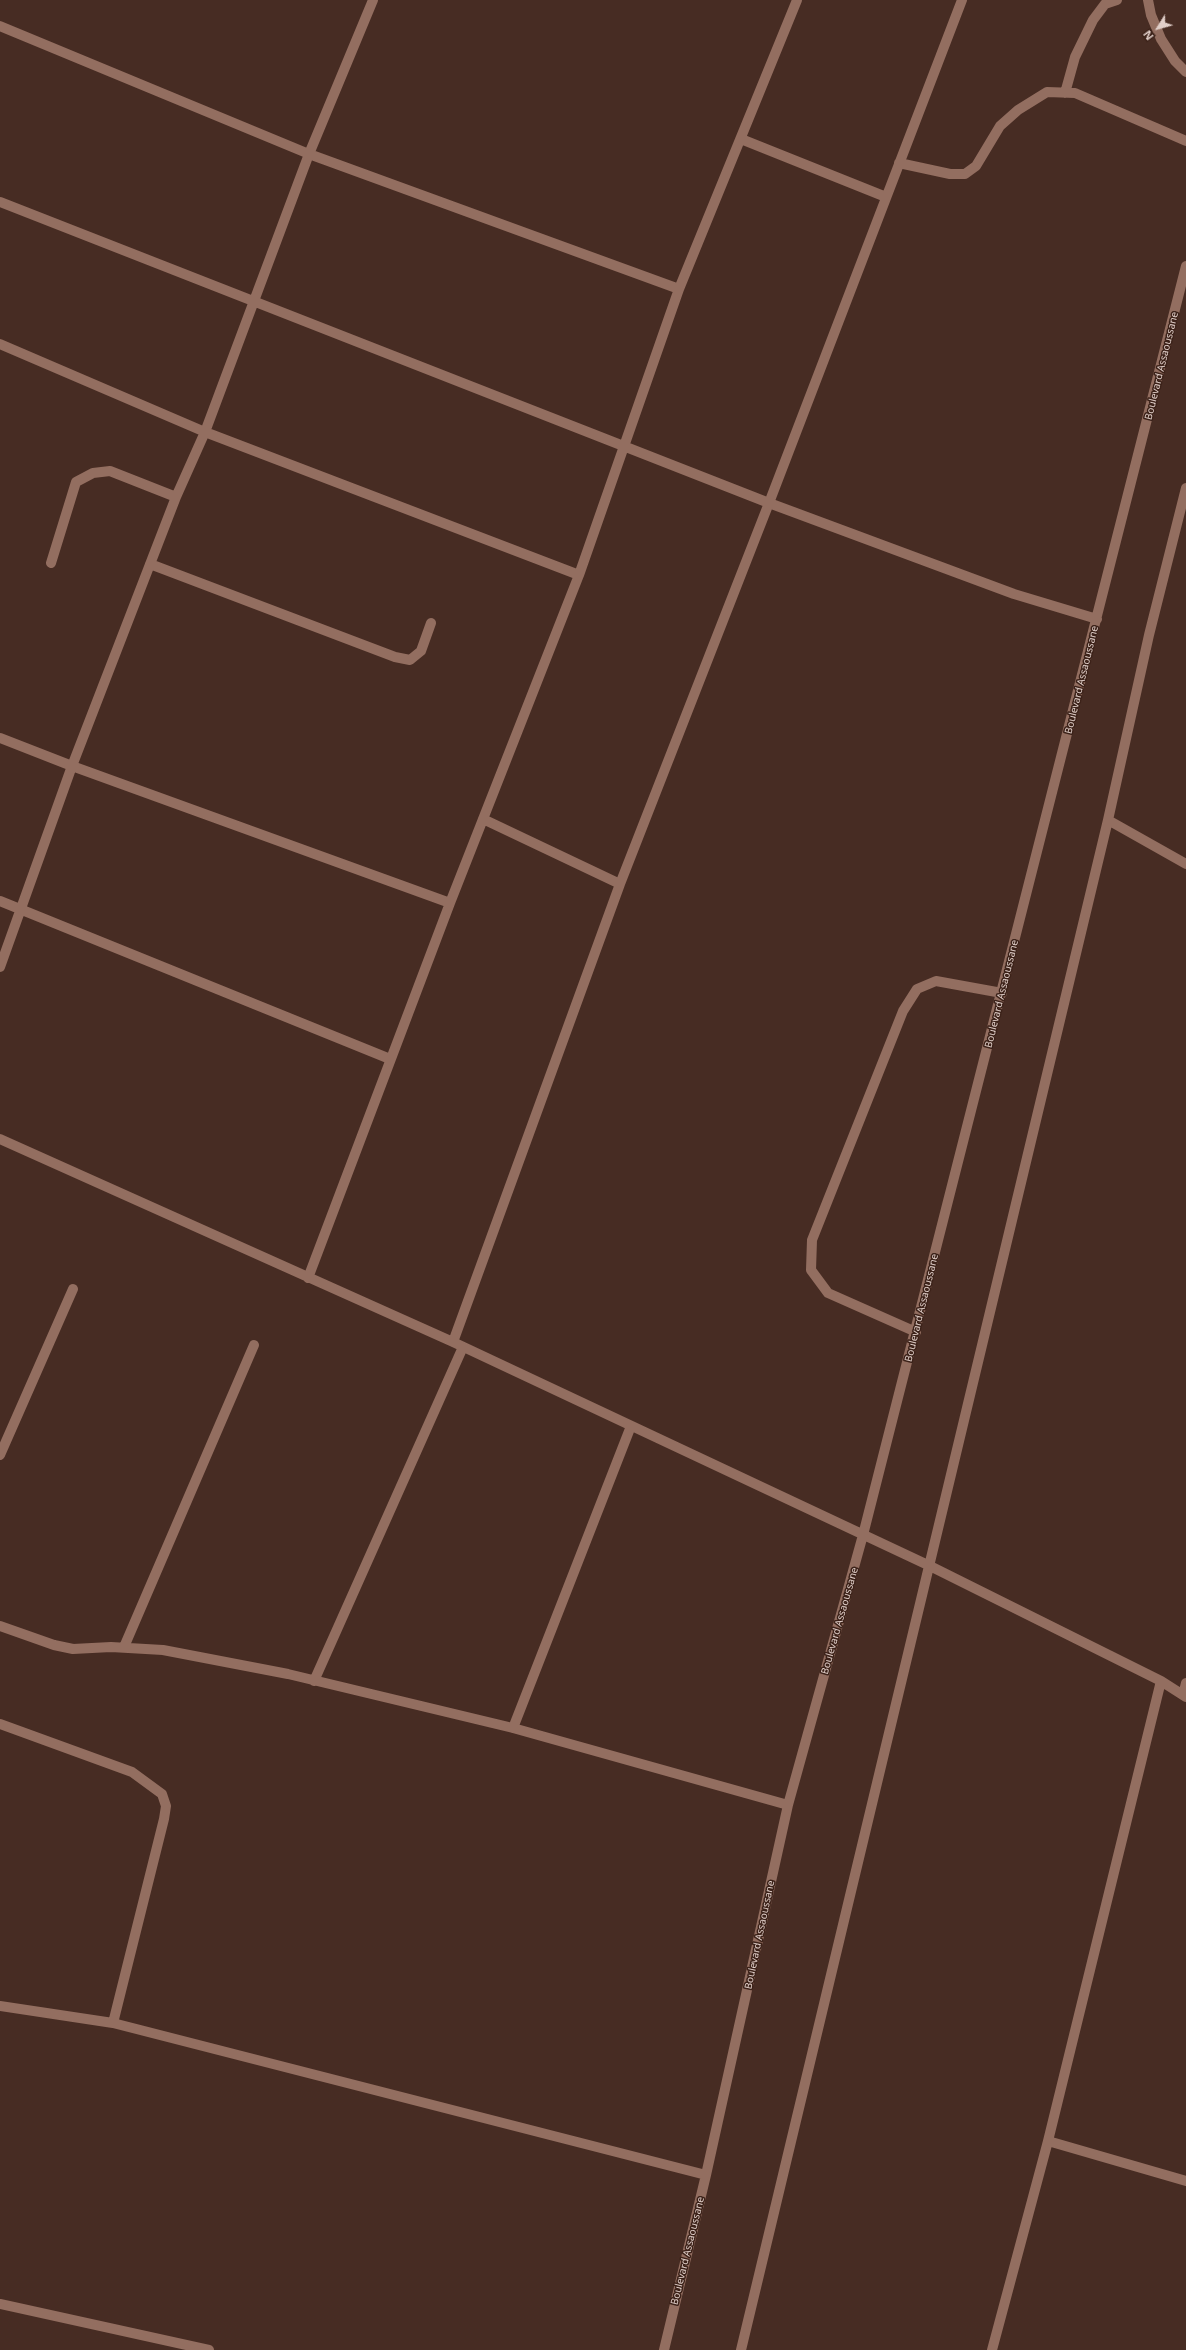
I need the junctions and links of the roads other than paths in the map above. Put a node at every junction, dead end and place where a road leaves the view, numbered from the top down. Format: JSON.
{"nodes":[{"id":1,"x":373,"y":0,"type":"edge"},
{"id":2,"x":797,"y":0,"type":"edge"},
{"id":3,"x":962,"y":0,"type":"edge"},
{"id":4,"x":1117,"y":0,"type":"edge"},
{"id":5,"x":1148,"y":0,"type":"edge"},
{"id":6,"x":0,"y":26,"type":"edge"},
{"id":7,"x":1186,"y":72,"type":"edge"},
{"id":8,"x":1065,"y":93,"type":"junction"},
{"id":9,"x":741,"y":139,"type":"junction"},
{"id":10,"x":1186,"y":141,"type":"edge"},
{"id":11,"x":309,"y":154,"type":"junction"},
{"id":12,"x":899,"y":163,"type":"junction"},
{"id":13,"x":886,"y":197,"type":"junction"},
{"id":14,"x":0,"y":202,"type":"edge"},
{"id":15,"x":1186,"y":266,"type":"edge"},
{"id":16,"x":679,"y":289,"type":"junction"},
{"id":17,"x":252,"y":302,"type":"junction"},
{"id":18,"x":0,"y":344,"type":"edge"},
{"id":19,"x":205,"y":432,"type":"junction"},
{"id":20,"x":624,"y":447,"type":"junction"},
{"id":21,"x":1186,"y":488,"type":"edge"},
{"id":22,"x":176,"y":497,"type":"junction"},
{"id":23,"x":770,"y":503,"type":"junction"},
{"id":24,"x":52,"y":563,"type":"dead end"},
{"id":25,"x":150,"y":564,"type":"junction"},
{"id":26,"x":580,"y":575,"type":"junction"},
{"id":27,"x":1098,"y":619,"type":"junction"},
{"id":28,"x":430,"y":623,"type":"dead end"},
{"id":29,"x":0,"y":738,"type":"edge"},
{"id":30,"x":72,"y":766,"type":"junction"},
{"id":31,"x":483,"y":819,"type":"junction"},
{"id":32,"x":1108,"y":820,"type":"junction"},
{"id":33,"x":1186,"y":864,"type":"edge"},
{"id":34,"x":620,"y":884,"type":"junction"},
{"id":35,"x":0,"y":901,"type":"edge"},
{"id":36,"x":450,"y":903,"type":"junction"},
{"id":37,"x":21,"y":908,"type":"junction"},
{"id":38,"x":0,"y":967,"type":"edge"},
{"id":39,"x":1002,"y":993,"type":"junction"},
{"id":40,"x":390,"y":1059,"type":"junction"},
{"id":41,"x":0,"y":1139,"type":"edge"},
{"id":42,"x":308,"y":1278,"type":"junction"},
{"id":43,"x":73,"y":1289,"type":"dead end"},
{"id":44,"x":916,"y":1332,"type":"junction"},
{"id":45,"x":453,"y":1342,"type":"junction"},
{"id":46,"x":254,"y":1345,"type":"dead end"},
{"id":47,"x":463,"y":1347,"type":"junction"},
{"id":48,"x":631,"y":1426,"type":"junction"},
{"id":49,"x":0,"y":1455,"type":"edge"},
{"id":50,"x":863,"y":1535,"type":"junction"},
{"id":51,"x":930,"y":1566,"type":"junction"},
{"id":52,"x":0,"y":1626,"type":"edge"},
{"id":53,"x":124,"y":1647,"type":"junction"},
{"id":54,"x":314,"y":1681,"type":"junction"},
{"id":55,"x":1161,"y":1681,"type":"junction"},
{"id":56,"x":1186,"y":1684,"type":"edge"},
{"id":57,"x":1185,"y":1696,"type":"edge"},
{"id":58,"x":0,"y":1724,"type":"edge"},
{"id":59,"x":513,"y":1728,"type":"junction"},
{"id":60,"x":788,"y":1805,"type":"junction"},
{"id":61,"x":0,"y":2006,"type":"edge"},
{"id":62,"x":113,"y":2023,"type":"junction"},
{"id":63,"x":1048,"y":2141,"type":"junction"},
{"id":64,"x":706,"y":2175,"type":"junction"},
{"id":65,"x":1186,"y":2181,"type":"edge"},
{"id":66,"x":0,"y":2304,"type":"edge"},
{"id":67,"x":208,"y":2350,"type":"edge"},
{"id":68,"x":664,"y":2350,"type":"edge"},
{"id":69,"x":741,"y":2350,"type":"edge"},
{"id":70,"x":992,"y":2350,"type":"edge"}],
"edges":[{"from":1,"to":11,"type":"street"},
{"from":2,"to":9,"type":"street"},
{"from":3,"to":12,"type":"street"},
{"from":4,"to":8,"type":"street"},
{"from":5,"to":7,"type":"street"},
{"from":6,"to":11,"type":"street"},
{"from":8,"to":10,"type":"street"},
{"from":8,"to":12,"type":"street"},
{"from":9,"to":13,"type":"street"},
{"from":9,"to":16,"type":"street"},
{"from":11,"to":16,"type":"street"},
{"from":11,"to":17,"type":"street"},
{"from":12,"to":13,"type":"street"},
{"from":13,"to":23,"type":"street"},
{"from":14,"to":17,"type":"street"},
{"from":15,"to":27,"type":"street","name":"Boulevard Assaoussane"},
{"from":16,"to":20,"type":"street"},
{"from":17,"to":19,"type":"street"},
{"from":17,"to":20,"type":"street"},
{"from":18,"to":19,"type":"street"},
{"from":19,"to":22,"type":"street"},
{"from":19,"to":26,"type":"street"},
{"from":20,"to":23,"type":"street"},
{"from":20,"to":26,"type":"street"},
{"from":21,"to":32,"type":"street"},
{"from":22,"to":24,"type":"street"},
{"from":22,"to":25,"type":"street"},
{"from":23,"to":27,"type":"street"},
{"from":23,"to":34,"type":"street"},
{"from":25,"to":28,"type":"street"},
{"from":25,"to":30,"type":"street"},
{"from":26,"to":31,"type":"street"},
{"from":27,"to":39,"type":"street","name":"Boulevard Assaoussane"},
{"from":29,"to":30,"type":"street"},
{"from":30,"to":36,"type":"street"},
{"from":30,"to":37,"type":"street"},
{"from":31,"to":34,"type":"street"},
{"from":31,"to":36,"type":"street"},
{"from":32,"to":33,"type":"street"},
{"from":32,"to":51,"type":"street"},
{"from":34,"to":45,"type":"street"},
{"from":35,"to":37,"type":"street"},
{"from":36,"to":40,"type":"street"},
{"from":37,"to":38,"type":"street"},
{"from":37,"to":40,"type":"street"},
{"from":39,"to":44,"type":"street","name":"Boulevard Assaoussane"},
{"from":39,"to":44,"type":"street"},
{"from":40,"to":42,"type":"street"},
{"from":41,"to":42,"type":"street"},
{"from":42,"to":45,"type":"street"},
{"from":43,"to":49,"type":"street"},
{"from":44,"to":50,"type":"street","name":"Boulevard Assaoussane"},
{"from":45,"to":47,"type":"street"},
{"from":46,"to":53,"type":"street"},
{"from":47,"to":48,"type":"street"},
{"from":47,"to":54,"type":"street"},
{"from":48,"to":50,"type":"street"},
{"from":48,"to":59,"type":"street"},
{"from":50,"to":51,"type":"street"},
{"from":50,"to":60,"type":"street","name":"Boulevard Assaoussane"},
{"from":51,"to":55,"type":"street"},
{"from":51,"to":69,"type":"street"},
{"from":52,"to":53,"type":"street"},
{"from":53,"to":54,"type":"street"},
{"from":54,"to":59,"type":"street"},
{"from":55,"to":57,"type":"street"},
{"from":55,"to":63,"type":"street"},
{"from":56,"to":57,"type":"street"},
{"from":58,"to":62,"type":"street"},
{"from":59,"to":60,"type":"street"},
{"from":60,"to":64,"type":"street","name":"Boulevard Assaoussane"},
{"from":61,"to":62,"type":"street"},
{"from":62,"to":64,"type":"street"},
{"from":63,"to":65,"type":"street"},
{"from":63,"to":70,"type":"street"},
{"from":64,"to":68,"type":"street","name":"Boulevard Assaoussane"},
{"from":66,"to":67,"type":"street"}]}
